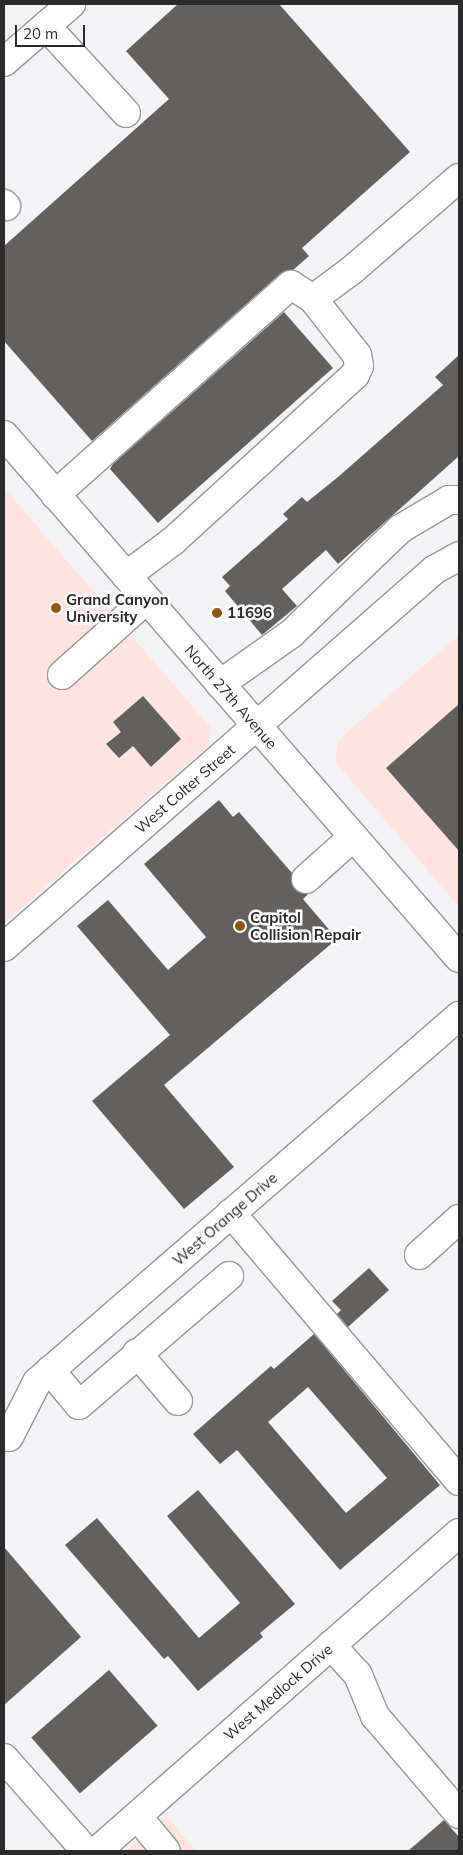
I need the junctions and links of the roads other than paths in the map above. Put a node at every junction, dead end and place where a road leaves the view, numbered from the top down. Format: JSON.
{"nodes":[{"id":1,"x":71,"y":4,"type":"edge"},
{"id":2,"x":46,"y":26,"type":"junction"},
{"id":3,"x":4,"y":62,"type":"edge"},
{"id":4,"x":126,"y":113,"type":"dead end"},
{"id":5,"x":459,"y":178,"type":"edge"},
{"id":6,"x":312,"y":299,"type":"junction"},
{"id":7,"x":4,"y":435,"type":"edge"},
{"id":8,"x":55,"y":495,"type":"junction"},
{"id":9,"x":459,"y":500,"type":"edge"},
{"id":10,"x":459,"y":556,"type":"edge"},
{"id":11,"x":126,"y":576,"type":"junction"},
{"id":12,"x":146,"y":600,"type":"junction"},
{"id":13,"x":62,"y":675,"type":"dead end"},
{"id":14,"x":220,"y":684,"type":"junction"},
{"id":15,"x":256,"y":726,"type":"junction"},
{"id":16,"x":353,"y":837,"type":"junction"},
{"id":17,"x":306,"y":879,"type":"dead end"},
{"id":18,"x":4,"y":947,"type":"edge"},
{"id":19,"x":459,"y":958,"type":"edge"},
{"id":20,"x":459,"y":1016,"type":"edge"},
{"id":21,"x":231,"y":1213,"type":"junction"},
{"id":22,"x":459,"y":1220,"type":"edge"},
{"id":23,"x":419,"y":1255,"type":"dead end"},
{"id":24,"x":228,"y":1276,"type":"dead end"},
{"id":25,"x":138,"y":1353,"type":"junction"},
{"id":26,"x":50,"y":1370,"type":"junction"},
{"id":27,"x":178,"y":1401,"type":"dead end"},
{"id":28,"x":9,"y":1437,"type":"dead end"},
{"id":29,"x":459,"y":1481,"type":"edge"},
{"id":30,"x":459,"y":1532,"type":"edge"},
{"id":31,"x":331,"y":1646,"type":"junction"},
{"id":32,"x":4,"y":1758,"type":"edge"},
{"id":33,"x":459,"y":1814,"type":"edge"},
{"id":34,"x":137,"y":1816,"type":"junction"},
{"id":35,"x":86,"y":1851,"type":"edge"},
{"id":36,"x":98,"y":1851,"type":"edge"},
{"id":37,"x":166,"y":1851,"type":"edge"}],
"edges":[{"from":1,"to":2,"type":"street"},
{"from":2,"to":3,"type":"street"},
{"from":2,"to":4,"type":"street"},
{"from":5,"to":6,"type":"street"},
{"from":6,"to":8,"type":"street"},
{"from":6,"to":11,"type":"street"},
{"from":7,"to":8,"type":"street","name":"North 27th Avenue"},
{"from":8,"to":11,"type":"street","name":"North 27th Avenue"},
{"from":9,"to":14,"type":"street"},
{"from":10,"to":15,"type":"street","name":"West Colter Street"},
{"from":11,"to":12,"type":"street","name":"North 27th Avenue"},
{"from":12,"to":13,"type":"street"},
{"from":12,"to":14,"type":"street","name":"North 27th Avenue"},
{"from":14,"to":15,"type":"street","name":"North 27th Avenue"},
{"from":15,"to":16,"type":"street","name":"North 27th Avenue"},
{"from":15,"to":18,"type":"street","name":"West Colter Street"},
{"from":16,"to":17,"type":"street"},
{"from":16,"to":19,"type":"street","name":"North 27th Avenue"},
{"from":20,"to":21,"type":"street","name":"West Orange Drive"},
{"from":21,"to":26,"type":"street","name":"West Orange Drive"},
{"from":21,"to":29,"type":"street"},
{"from":22,"to":23,"type":"street"},
{"from":24,"to":25,"type":"street"},
{"from":25,"to":26,"type":"street"},
{"from":25,"to":27,"type":"street"},
{"from":26,"to":28,"type":"street","name":"West Orange Drive"},
{"from":30,"to":31,"type":"street","name":"West Medlock Drive"},
{"from":31,"to":33,"type":"street"},
{"from":31,"to":34,"type":"street","name":"West Medlock Drive"},
{"from":32,"to":35,"type":"street"},
{"from":34,"to":36,"type":"street","name":"West Medlock Drive"},
{"from":34,"to":37,"type":"street"}]}
